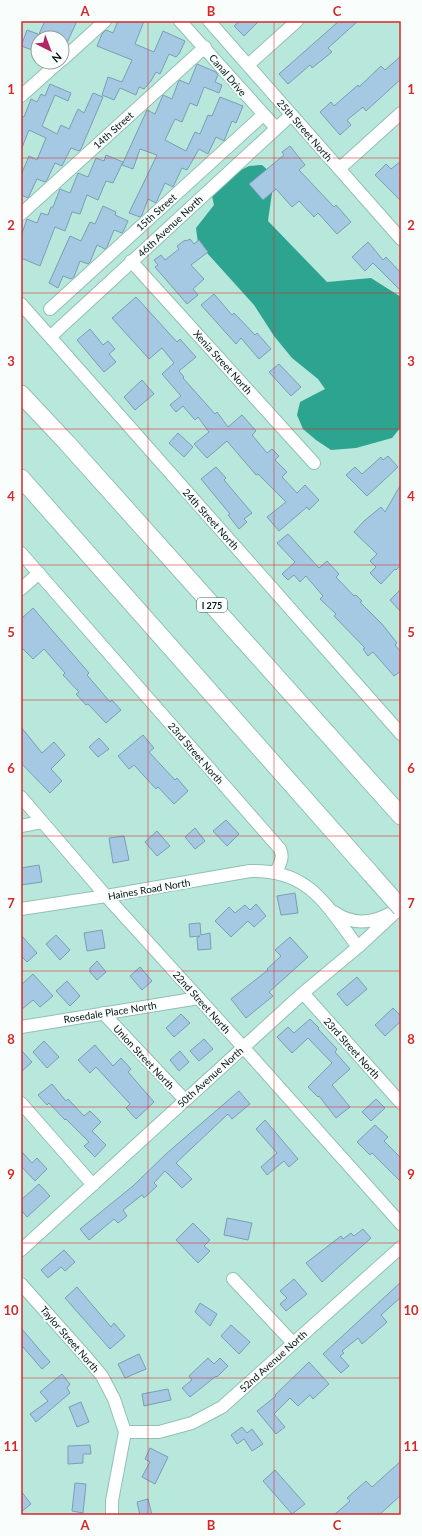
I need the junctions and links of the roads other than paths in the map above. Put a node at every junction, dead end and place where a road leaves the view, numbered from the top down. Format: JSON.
{"nodes":[{"id":1,"x":105,"y":21,"type":"edge"},
{"id":2,"x":180,"y":21,"type":"edge"},
{"id":3,"x":209,"y":21,"type":"edge"},
{"id":4,"x":297,"y":21,"type":"edge"},
{"id":5,"x":205,"y":47,"type":"junction"},
{"id":6,"x":70,"y":53,"type":"edge"},
{"id":7,"x":248,"y":65,"type":"junction"},
{"id":8,"x":50,"y":70,"type":"edge"},
{"id":9,"x":21,"y":96,"type":"edge"},
{"id":10,"x":401,"y":113,"type":"edge"},
{"id":11,"x":263,"y":115,"type":"junction"},
{"id":12,"x":291,"y":115,"type":"junction"},
{"id":13,"x":276,"y":128,"type":"junction"},
{"id":14,"x":339,"y":169,"type":"junction"},
{"id":15,"x":21,"y":214,"type":"edge"},
{"id":16,"x":401,"y":239,"type":"edge"},
{"id":17,"x":131,"y":261,"type":"junction"},
{"id":18,"x":21,"y":304,"type":"edge"},
{"id":19,"x":50,"y":309,"type":"dead end"},
{"id":20,"x":50,"y":336,"type":"junction"},
{"id":21,"x":21,"y":394,"type":"edge"},
{"id":22,"x":314,"y":463,"type":"dead end"},
{"id":23,"x":21,"y":478,"type":"edge"},
{"id":24,"x":21,"y":552,"type":"edge"},
{"id":25,"x":39,"y":573,"type":"junction"},
{"id":26,"x":21,"y":589,"type":"edge"},
{"id":27,"x":401,"y":734,"type":"edge"},
{"id":28,"x":21,"y":797,"type":"edge"},
{"id":29,"x":401,"y":816,"type":"edge"},
{"id":30,"x":42,"y":822,"type":"junction"},
{"id":31,"x":21,"y":826,"type":"edge"},
{"id":32,"x":276,"y":872,"type":"junction"},
{"id":33,"x":106,"y":896,"type":"junction"},
{"id":34,"x":328,"y":907,"type":"junction"},
{"id":35,"x":400,"y":908,"type":"edge"},
{"id":36,"x":21,"y":909,"type":"edge"},
{"id":37,"x":358,"y":947,"type":"junction"},
{"id":38,"x":303,"y":992,"type":"junction"},
{"id":39,"x":198,"y":998,"type":"junction"},
{"id":40,"x":103,"y":1013,"type":"junction"},
{"id":41,"x":21,"y":1027,"type":"edge"},
{"id":42,"x":243,"y":1047,"type":"junction"},
{"id":43,"x":185,"y":1100,"type":"junction"},
{"id":44,"x":21,"y":1103,"type":"edge"},
{"id":45,"x":401,"y":1103,"type":"edge"},
{"id":46,"x":93,"y":1185,"type":"junction"},
{"id":47,"x":401,"y":1224,"type":"edge"},
{"id":48,"x":401,"y":1247,"type":"edge"},
{"id":49,"x":21,"y":1250,"type":"edge"},
{"id":50,"x":233,"y":1279,"type":"dead end"},
{"id":51,"x":21,"y":1284,"type":"edge"},
{"id":52,"x":292,"y":1343,"type":"junction"},
{"id":53,"x":124,"y":1432,"type":"junction"},
{"id":54,"x":112,"y":1515,"type":"edge"}],
"edges":[{"from":1,"to":6,"type":"street"},
{"from":2,"to":5,"type":"street","name":"Canal Drive"},
{"from":3,"to":7,"type":"street","name":"25th Street North"},
{"from":4,"to":7,"type":"street"},
{"from":5,"to":11,"type":"street","name":"Canal Drive"},
{"from":5,"to":15,"type":"street","name":"14th Street"},
{"from":7,"to":12,"type":"street","name":"25th Street North"},
{"from":8,"to":9,"type":"street"},
{"from":10,"to":14,"type":"street"},
{"from":11,"to":13,"type":"street","name":"Canal Drive"},
{"from":11,"to":19,"type":"street","name":"15th Street"},
{"from":12,"to":13,"type":"street","name":"46th Avenue North"},
{"from":12,"to":14,"type":"street","name":"25th Street North"},
{"from":13,"to":17,"type":"street","name":"46th Avenue North"},
{"from":14,"to":16,"type":"street","name":"25th Street North"},
{"from":17,"to":20,"type":"street","name":"46th Avenue North"},
{"from":17,"to":22,"type":"street","name":"Xenia Street North"},
{"from":18,"to":20,"type":"street","name":"24th Street North"},
{"from":20,"to":27,"type":"street","name":"24th Street North"},
{"from":21,"to":29,"type":"highway","number":"I 275"},
{"from":23,"to":35,"type":"highway","bridge":true},
{"from":24,"to":25,"type":"street","name":"23rd Street North"},
{"from":25,"to":26,"type":"street"},
{"from":25,"to":32,"type":"street","name":"23rd Street North"},
{"from":28,"to":30,"type":"street","name":"22nd Street North"},
{"from":30,"to":31,"type":"street"},
{"from":30,"to":33,"type":"street","name":"22nd Street North"},
{"from":32,"to":33,"type":"street","name":"Haines Road North"},
{"from":32,"to":34,"type":"street"},
{"from":33,"to":36,"type":"street","name":"Haines Road North"},
{"from":33,"to":39,"type":"street","name":"22nd Street North"},
{"from":34,"to":35,"type":"street"},
{"from":34,"to":37,"type":"street"},
{"from":35,"to":37,"type":"street","name":"50th Avenue North"},
{"from":37,"to":38,"type":"street","name":"50th Avenue North"},
{"from":38,"to":42,"type":"street","name":"50th Avenue North"},
{"from":38,"to":45,"type":"street","name":"23rd Street North"},
{"from":39,"to":40,"type":"street","name":"Rosedale Place North"},
{"from":39,"to":42,"type":"street","name":"22nd Street North"},
{"from":40,"to":41,"type":"street","name":"Rosedale Place North"},
{"from":40,"to":43,"type":"street","name":"Union Street North"},
{"from":42,"to":43,"type":"street","name":"50th Avenue North"},
{"from":42,"to":47,"type":"street","name":"22nd Street North"},
{"from":43,"to":46,"type":"street","name":"50th Avenue North"},
{"from":44,"to":46,"type":"street"},
{"from":46,"to":49,"type":"street","name":"50th Avenue North"},
{"from":48,"to":52,"type":"street","name":"52nd Avenue North"},
{"from":50,"to":52,"type":"street"},
{"from":51,"to":53,"type":"street","name":"Taylor Street North"},
{"from":52,"to":53,"type":"street","name":"52nd Avenue North"},
{"from":53,"to":54,"type":"street","name":"Taylor Street North"}]}
